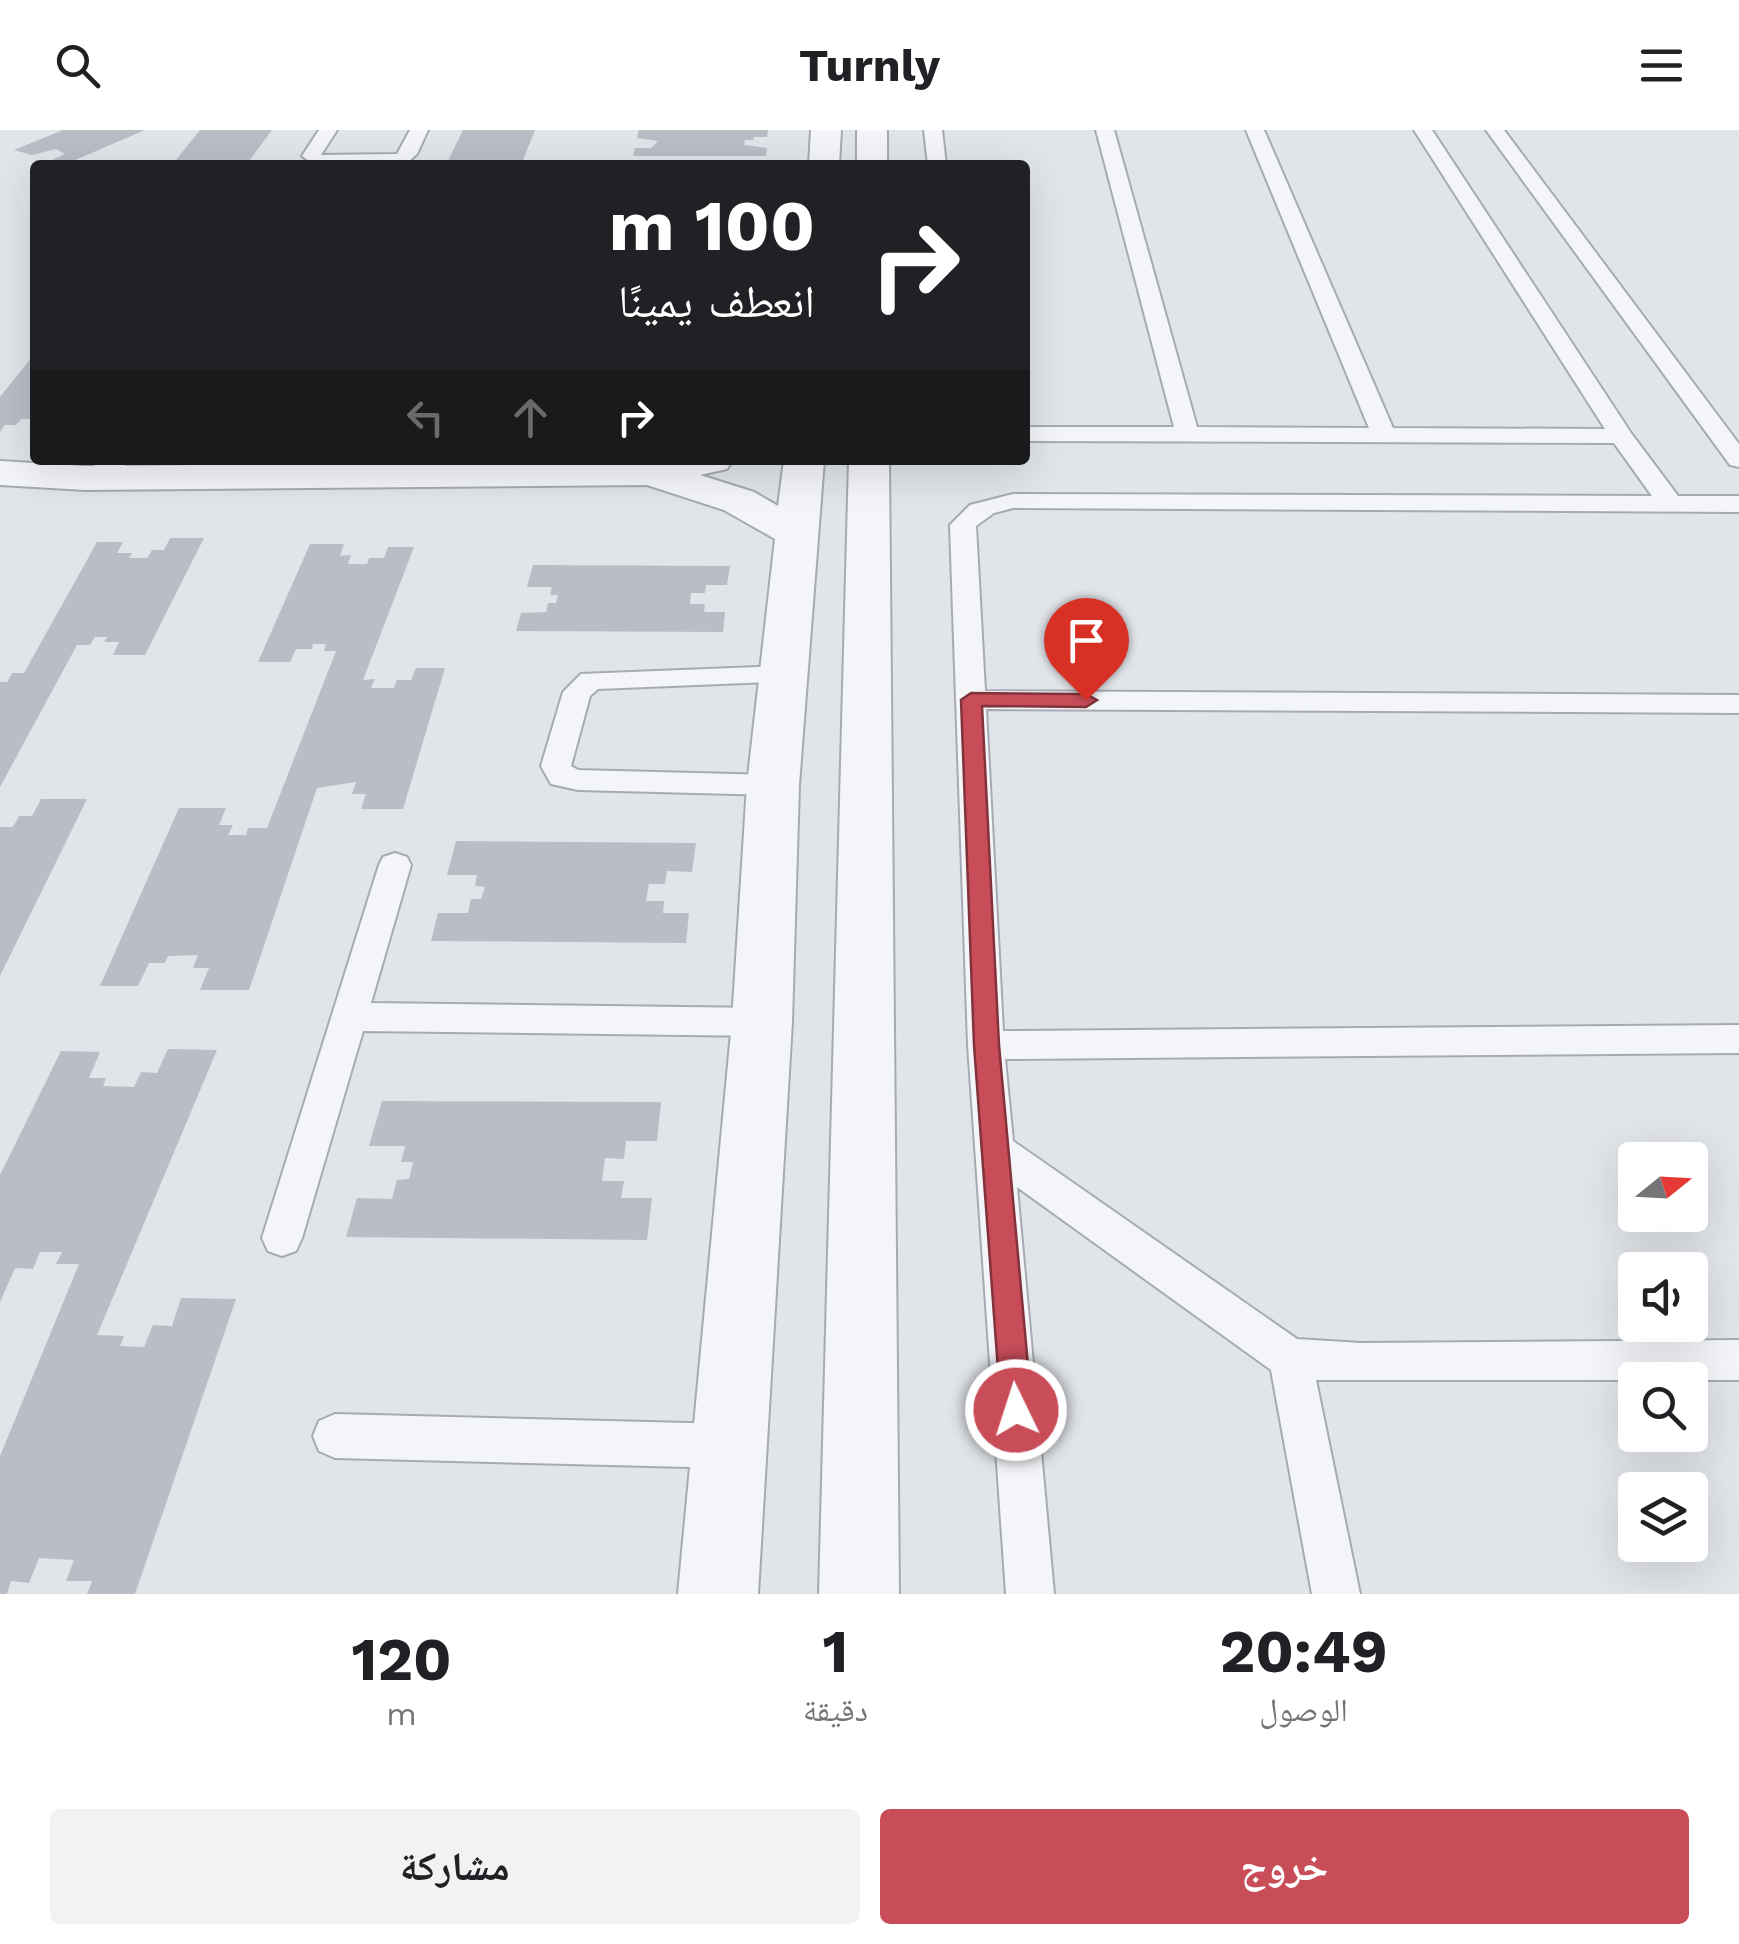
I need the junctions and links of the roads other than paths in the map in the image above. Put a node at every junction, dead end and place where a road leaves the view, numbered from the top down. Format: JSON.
{"nodes":[{"id":1,"x":328,"y":130,"type":"edge"},
{"id":2,"x":419,"y":130,"type":"edge"},
{"id":3,"x":826,"y":130,"type":"edge"},
{"id":4,"x":872,"y":130,"type":"edge"},
{"id":5,"x":933,"y":130,"type":"edge"},
{"id":6,"x":1105,"y":130,"type":"edge"},
{"id":7,"x":1255,"y":130,"type":"edge"},
{"id":8,"x":1423,"y":130,"type":"edge"},
{"id":9,"x":1495,"y":130,"type":"edge"},
{"id":10,"x":824,"y":160,"type":"edge"},
{"id":11,"x":872,"y":160,"type":"edge"},
{"id":12,"x":936,"y":160,"type":"edge"},
{"id":13,"x":1030,"y":434,"type":"edge"},
{"id":14,"x":1187,"y":434,"type":"junction"},
{"id":15,"x":1384,"y":435,"type":"junction"},
{"id":16,"x":1621,"y":436,"type":"junction"},
{"id":17,"x":1739,"y":460,"type":"edge"},
{"id":18,"x":112,"y":465,"type":"edge"},
{"id":19,"x":689,"y":465,"type":"edge"},
{"id":20,"x":804,"y":465,"type":"edge"},
{"id":21,"x":870,"y":465,"type":"edge"},
{"id":22,"x":280,"y":469,"type":"edge"},
{"id":23,"x":0,"y":473,"type":"edge"},
{"id":24,"x":649,"y":473,"type":"junction"},
{"id":25,"x":85,"y":478,"type":"junction"},
{"id":26,"x":1670,"y":503,"type":"junction"},
{"id":27,"x":1739,"y":504,"type":"edge"},
{"id":28,"x":798,"y":534,"type":"junction"},
{"id":29,"x":783,"y":675,"type":"junction"},
{"id":30,"x":971,"y":700,"type":"junction"},
{"id":31,"x":1739,"y":704,"type":"edge"},
{"id":32,"x":773,"y":785,"type":"junction"},
{"id":33,"x":396,"y":865,"type":"dead end"},
{"id":34,"x":348,"y":1017,"type":"junction"},
{"id":35,"x":762,"y":1022,"type":"junction"},
{"id":36,"x":1739,"y":1038,"type":"edge"},
{"id":37,"x":986,"y":1045,"type":"junction"},
{"id":38,"x":997,"y":1151,"type":"junction"},
{"id":39,"x":282,"y":1238,"type":"dead end"},
{"id":40,"x":1290,"y":1358,"type":"junction"},
{"id":41,"x":1739,"y":1360,"type":"edge"},
{"id":42,"x":335,"y":1436,"type":"dead end"},
{"id":43,"x":729,"y":1446,"type":"junction"},
{"id":44,"x":718,"y":1594,"type":"edge"},
{"id":45,"x":859,"y":1594,"type":"edge"},
{"id":46,"x":1030,"y":1594,"type":"edge"},
{"id":47,"x":1336,"y":1594,"type":"edge"}],
"edges":[{"from":1,"to":2,"type":"lane"},
{"from":3,"to":10,"type":"street"},
{"from":4,"to":11,"type":"street"},
{"from":5,"to":12,"type":"lane"},
{"from":6,"to":14,"type":"lane"},
{"from":7,"to":15,"type":"lane"},
{"from":8,"to":16,"type":"lane"},
{"from":9,"to":17,"type":"lane"},
{"from":13,"to":14,"type":"lane"},
{"from":14,"to":15,"type":"lane"},
{"from":15,"to":16,"type":"lane"},
{"from":16,"to":26,"type":"lane"},
{"from":18,"to":25,"type":"lane"},
{"from":19,"to":24,"type":"street"},
{"from":20,"to":28,"type":"street"},
{"from":21,"to":45,"type":"street"},
{"from":22,"to":24,"type":"street"},
{"from":22,"to":25,"type":"street"},
{"from":23,"to":25,"type":"street"},
{"from":24,"to":28,"type":"street"},
{"from":26,"to":27,"type":"lane"},
{"from":26,"to":30,"type":"lane"},
{"from":28,"to":29,"type":"street"},
{"from":29,"to":32,"type":"street"},
{"from":29,"to":32,"type":"lane"},
{"from":30,"to":31,"type":"lane"},
{"from":30,"to":37,"type":"lane"},
{"from":32,"to":35,"type":"street"},
{"from":33,"to":34,"type":"lane"},
{"from":34,"to":35,"type":"lane"},
{"from":34,"to":39,"type":"lane"},
{"from":35,"to":43,"type":"street"},
{"from":36,"to":37,"type":"lane"},
{"from":37,"to":38,"type":"lane"},
{"from":38,"to":40,"type":"lane"},
{"from":38,"to":46,"type":"lane"},
{"from":40,"to":41,"type":"lane"},
{"from":40,"to":47,"type":"lane"},
{"from":42,"to":43,"type":"lane"},
{"from":43,"to":44,"type":"street"}]}
